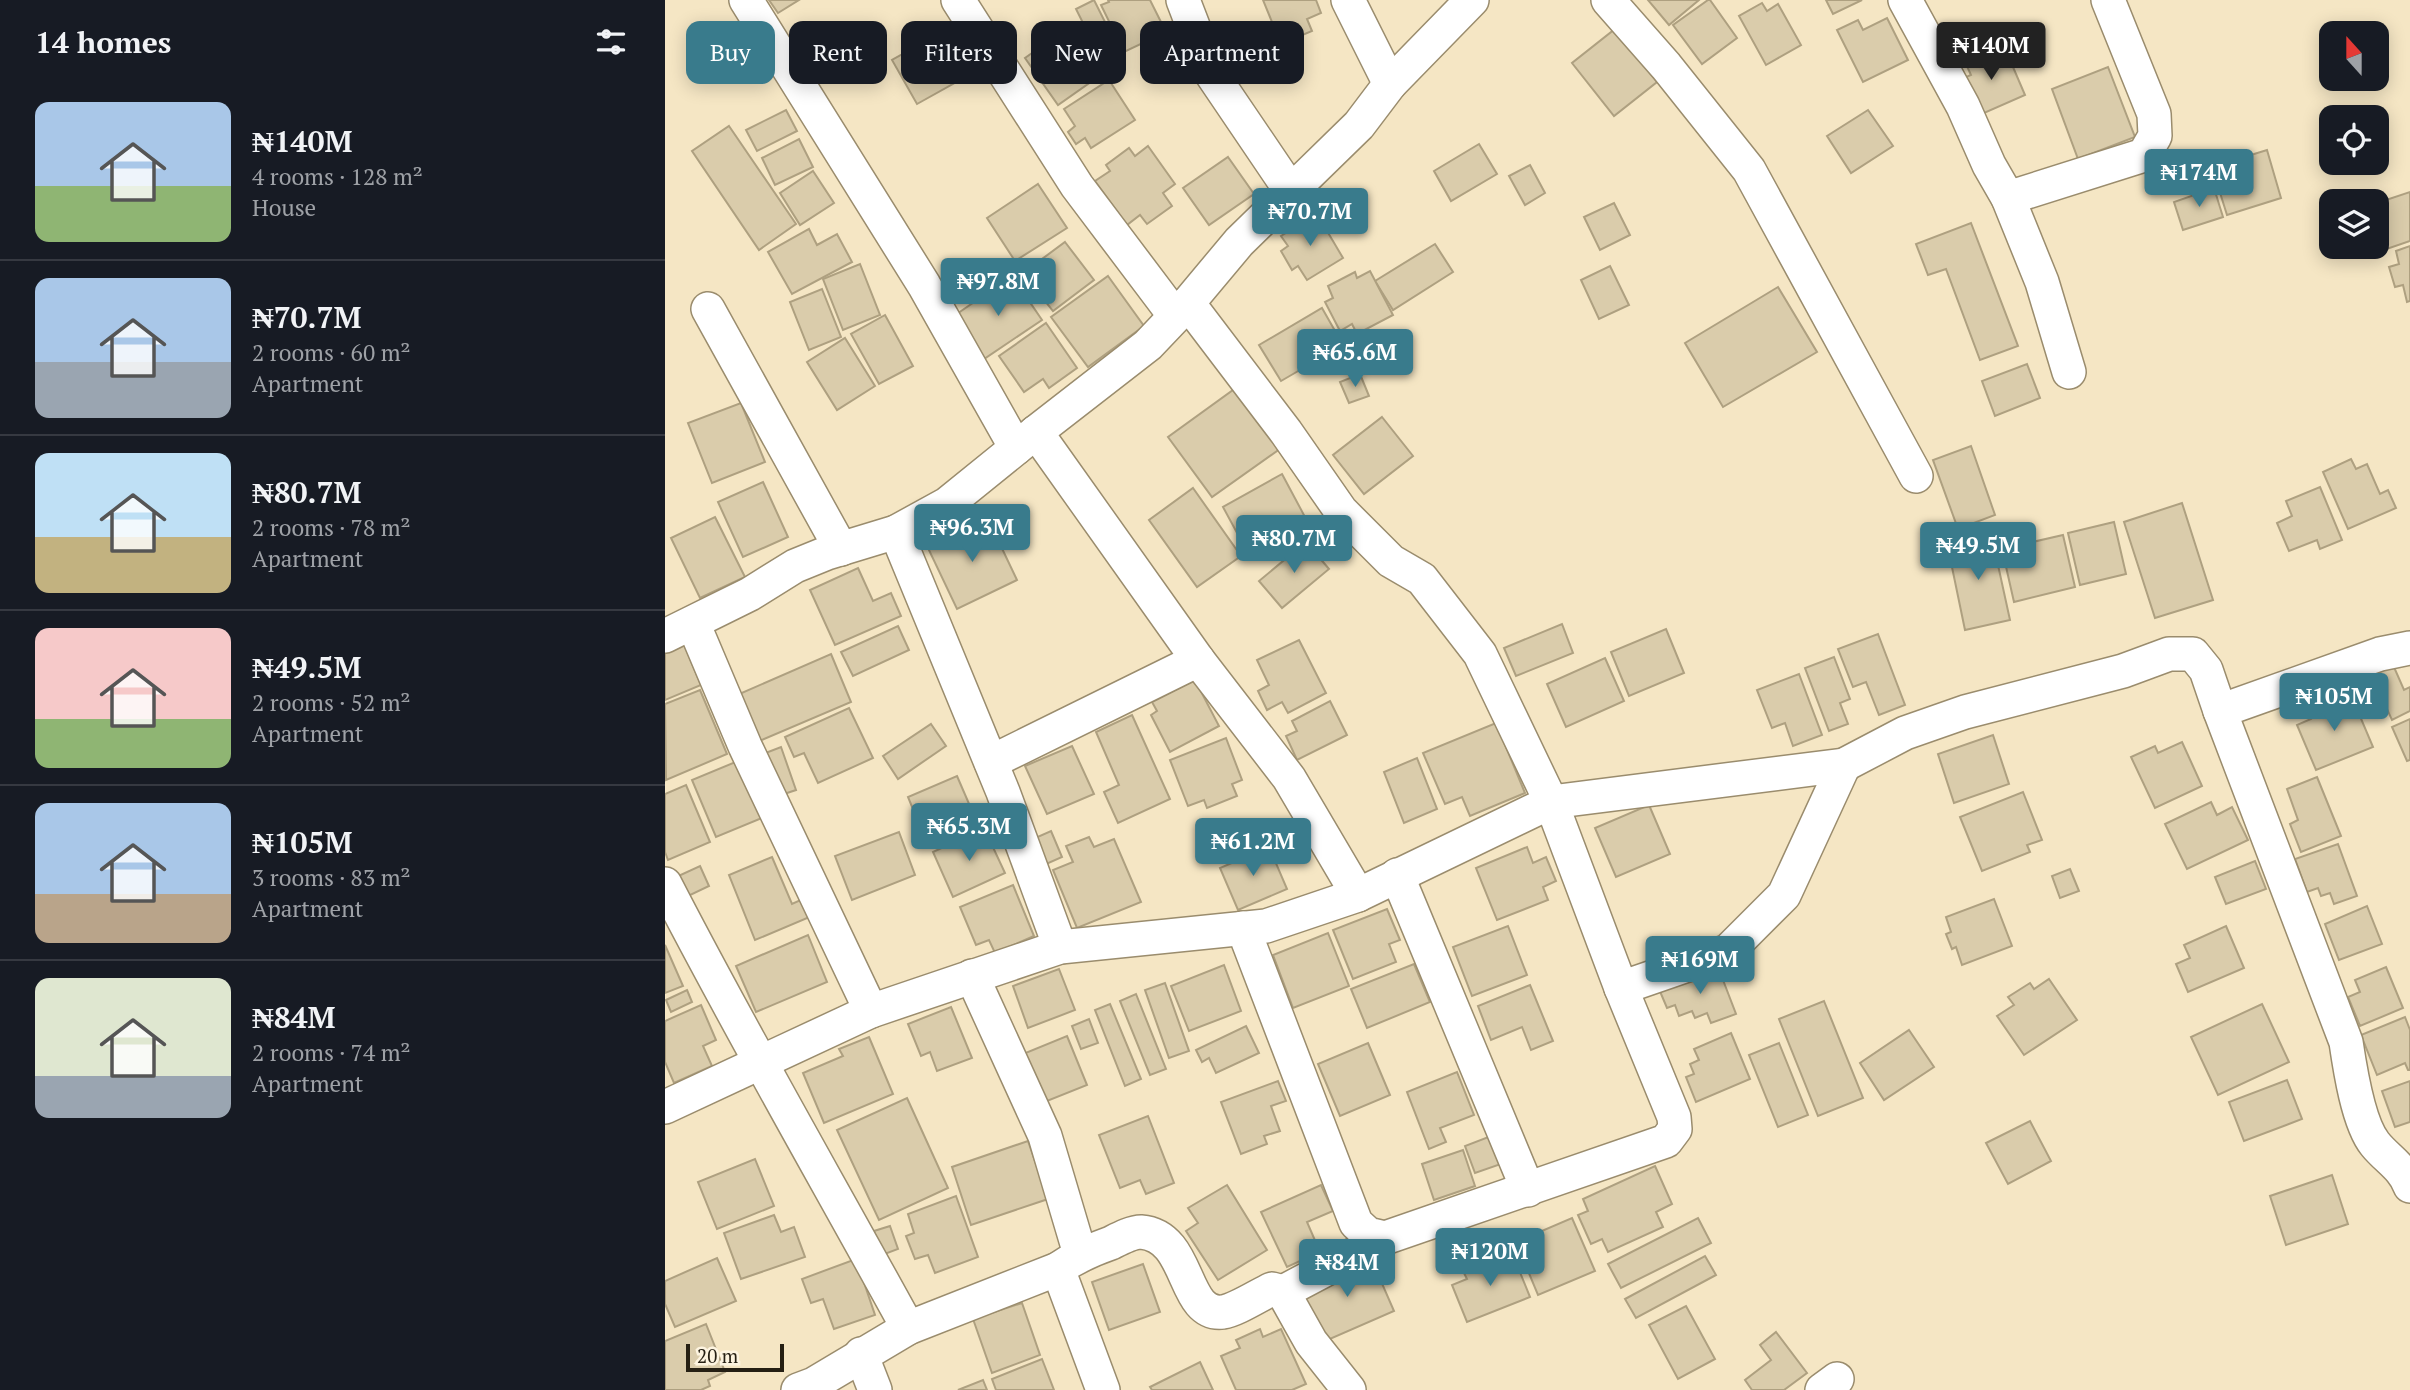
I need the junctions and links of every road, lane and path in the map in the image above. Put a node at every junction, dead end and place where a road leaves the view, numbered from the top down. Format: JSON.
{"nodes":[{"id":1,"x":746,"y":0,"type":"edge"},
{"id":2,"x":958,"y":0,"type":"edge"},
{"id":3,"x":1183,"y":0,"type":"edge"},
{"id":4,"x":1348,"y":0,"type":"edge"},
{"id":5,"x":1472,"y":0,"type":"edge"},
{"id":6,"x":1608,"y":0,"type":"edge"},
{"id":7,"x":1905,"y":0,"type":"edge"},
{"id":8,"x":2108,"y":0,"type":"edge"},
{"id":9,"x":1390,"y":84,"type":"junction"},
{"id":10,"x":1291,"y":191,"type":"junction"},
{"id":11,"x":2008,"y":198,"type":"junction"},
{"id":12,"x":708,"y":309,"type":"dead end"},
{"id":13,"x":1182,"y":309,"type":"junction"},
{"id":14,"x":2069,"y":372,"type":"dead end"},
{"id":15,"x":1026,"y":440,"type":"junction"},
{"id":16,"x":1916,"y":476,"type":"dead end"},
{"id":17,"x":897,"y":532,"type":"junction"},
{"id":18,"x":841,"y":549,"type":"junction"},
{"id":19,"x":679,"y":630,"type":"edge"},
{"id":20,"x":2410,"y":649,"type":"edge"},
{"id":21,"x":1198,"y":660,"type":"junction"},
{"id":22,"x":2220,"y":711,"type":"junction"},
{"id":23,"x":991,"y":762,"type":"junction"},
{"id":24,"x":1844,"y":765,"type":"junction"},
{"id":25,"x":1551,"y":802,"type":"junction"},
{"id":26,"x":1397,"y":875,"type":"junction"},
{"id":27,"x":665,"y":884,"type":"edge"},
{"id":28,"x":1358,"y":895,"type":"junction"},
{"id":29,"x":1243,"y":928,"type":"junction"},
{"id":30,"x":1060,"y":947,"type":"junction"},
{"id":31,"x":972,"y":976,"type":"junction"},
{"id":32,"x":1621,"y":988,"type":"junction"},
{"id":33,"x":871,"y":1011,"type":"junction"},
{"id":34,"x":762,"y":1062,"type":"junction"},
{"id":35,"x":665,"y":1107,"type":"edge"},
{"id":36,"x":2408,"y":1177,"type":"edge"},
{"id":37,"x":1528,"y":1190,"type":"junction"},
{"id":38,"x":1385,"y":1238,"type":"junction"},
{"id":39,"x":1069,"y":1261,"type":"junction"},
{"id":40,"x":1283,"y":1292,"type":"junction"},
{"id":41,"x":908,"y":1328,"type":"junction"},
{"id":42,"x":862,"y":1354,"type":"junction"},
{"id":43,"x":798,"y":1390,"type":"edge"},
{"id":44,"x":876,"y":1390,"type":"edge"},
{"id":45,"x":1103,"y":1390,"type":"edge"},
{"id":46,"x":1349,"y":1390,"type":"edge"}],
"edges":[{"from":1,"to":15,"type":"street"},
{"from":2,"to":13,"type":"street"},
{"from":3,"to":10,"type":"street"},
{"from":4,"to":9,"type":"street"},
{"from":5,"to":9,"type":"street"},
{"from":6,"to":16,"type":"street"},
{"from":7,"to":11,"type":"street"},
{"from":8,"to":11,"type":"street"},
{"from":9,"to":10,"type":"street"},
{"from":10,"to":13,"type":"street"},
{"from":11,"to":14,"type":"street"},
{"from":12,"to":18,"type":"street"},
{"from":13,"to":15,"type":"street"},
{"from":13,"to":25,"type":"street"},
{"from":15,"to":17,"type":"street"},
{"from":15,"to":21,"type":"street"},
{"from":17,"to":18,"type":"street"},
{"from":17,"to":23,"type":"street"},
{"from":18,"to":19,"type":"street"},
{"from":19,"to":33,"type":"street"},
{"from":20,"to":22,"type":"street"},
{"from":21,"to":23,"type":"street"},
{"from":21,"to":28,"type":"street"},
{"from":22,"to":24,"type":"street"},
{"from":22,"to":36,"type":"street"},
{"from":23,"to":30,"type":"street"},
{"from":24,"to":25,"type":"street"},
{"from":24,"to":32,"type":"street"},
{"from":25,"to":26,"type":"street"},
{"from":25,"to":32,"type":"street"},
{"from":26,"to":28,"type":"street"},
{"from":26,"to":37,"type":"street"},
{"from":27,"to":34,"type":"street"},
{"from":28,"to":29,"type":"street"},
{"from":29,"to":30,"type":"street"},
{"from":29,"to":38,"type":"street"},
{"from":30,"to":31,"type":"street"},
{"from":31,"to":33,"type":"street"},
{"from":31,"to":39,"type":"street"},
{"from":32,"to":37,"type":"street"},
{"from":33,"to":34,"type":"street"},
{"from":34,"to":35,"type":"street"},
{"from":34,"to":41,"type":"street"},
{"from":37,"to":38,"type":"street"},
{"from":38,"to":40,"type":"street"},
{"from":39,"to":40,"type":"street"},
{"from":39,"to":41,"type":"street"},
{"from":39,"to":45,"type":"street"},
{"from":40,"to":46,"type":"street"},
{"from":41,"to":42,"type":"street"},
{"from":42,"to":43,"type":"street"},
{"from":42,"to":44,"type":"street"}]}
